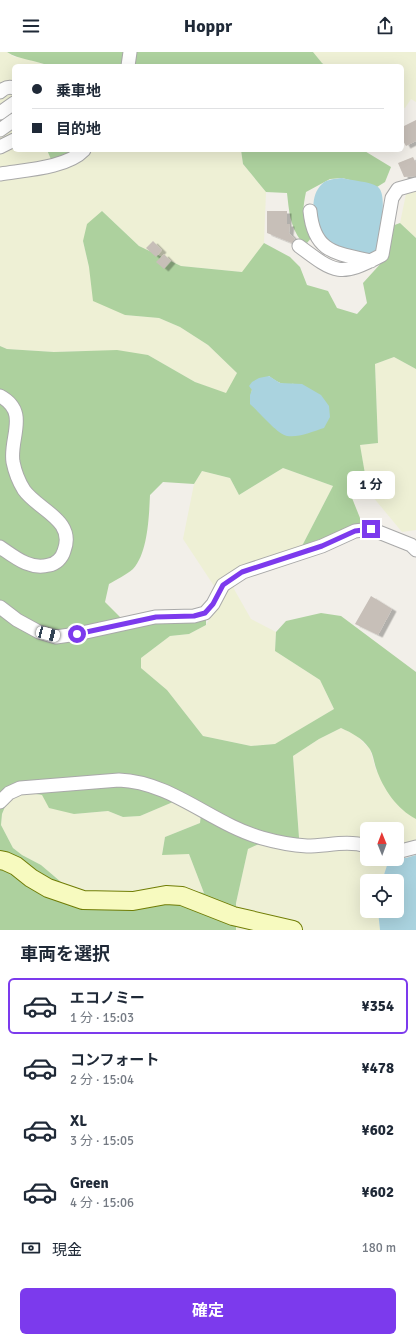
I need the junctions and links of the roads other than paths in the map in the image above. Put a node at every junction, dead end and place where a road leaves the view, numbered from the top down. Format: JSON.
{"nodes":[{"id":1,"x":130,"y":52,"type":"edge"},
{"id":2,"x":128,"y":64,"type":"edge"},
{"id":3,"x":12,"y":87,"type":"edge"},
{"id":4,"x":0,"y":92,"type":"edge"},
{"id":5,"x":12,"y":104,"type":"edge"},
{"id":6,"x":0,"y":113,"type":"edge"},
{"id":7,"x":12,"y":121,"type":"edge"},
{"id":8,"x":0,"y":130,"type":"edge"},
{"id":9,"x":12,"y":141,"type":"edge"},
{"id":10,"x":0,"y":147,"type":"edge"},
{"id":11,"x":82,"y":152,"type":"edge"},
{"id":12,"x":0,"y":174,"type":"edge"},
{"id":13,"x":416,"y":184,"type":"edge"},
{"id":14,"x":310,"y":211,"type":"dead end"},
{"id":15,"x":299,"y":246,"type":"dead end"},
{"id":16,"x":371,"y":260,"type":"junction"},
{"id":17,"x":0,"y":396,"type":"edge"},
{"id":18,"x":0,"y":547,"type":"edge"},
{"id":19,"x":416,"y":550,"type":"edge"},
{"id":20,"x":0,"y":608,"type":"edge"},
{"id":21,"x":0,"y":802,"type":"edge"},
{"id":22,"x":360,"y":845,"type":"edge"},
{"id":23,"x":416,"y":847,"type":"edge"},
{"id":24,"x":404,"y":850,"type":"edge"},
{"id":25,"x":0,"y":860,"type":"edge"},
{"id":26,"x":294,"y":930,"type":"edge"}],
"edges":[{"from":1,"to":2,"type":"street"},
{"from":3,"to":4,"type":"street"},
{"from":5,"to":6,"type":"street"},
{"from":7,"to":8,"type":"street"},
{"from":9,"to":10,"type":"street"},
{"from":11,"to":12,"type":"street"},
{"from":13,"to":16,"type":"street"},
{"from":14,"to":16,"type":"street"},
{"from":15,"to":16,"type":"street"},
{"from":17,"to":18,"type":"street"},
{"from":19,"to":20,"type":"street"},
{"from":21,"to":22,"type":"street"},
{"from":23,"to":24,"type":"street"},
{"from":25,"to":26,"type":"main road"}]}
